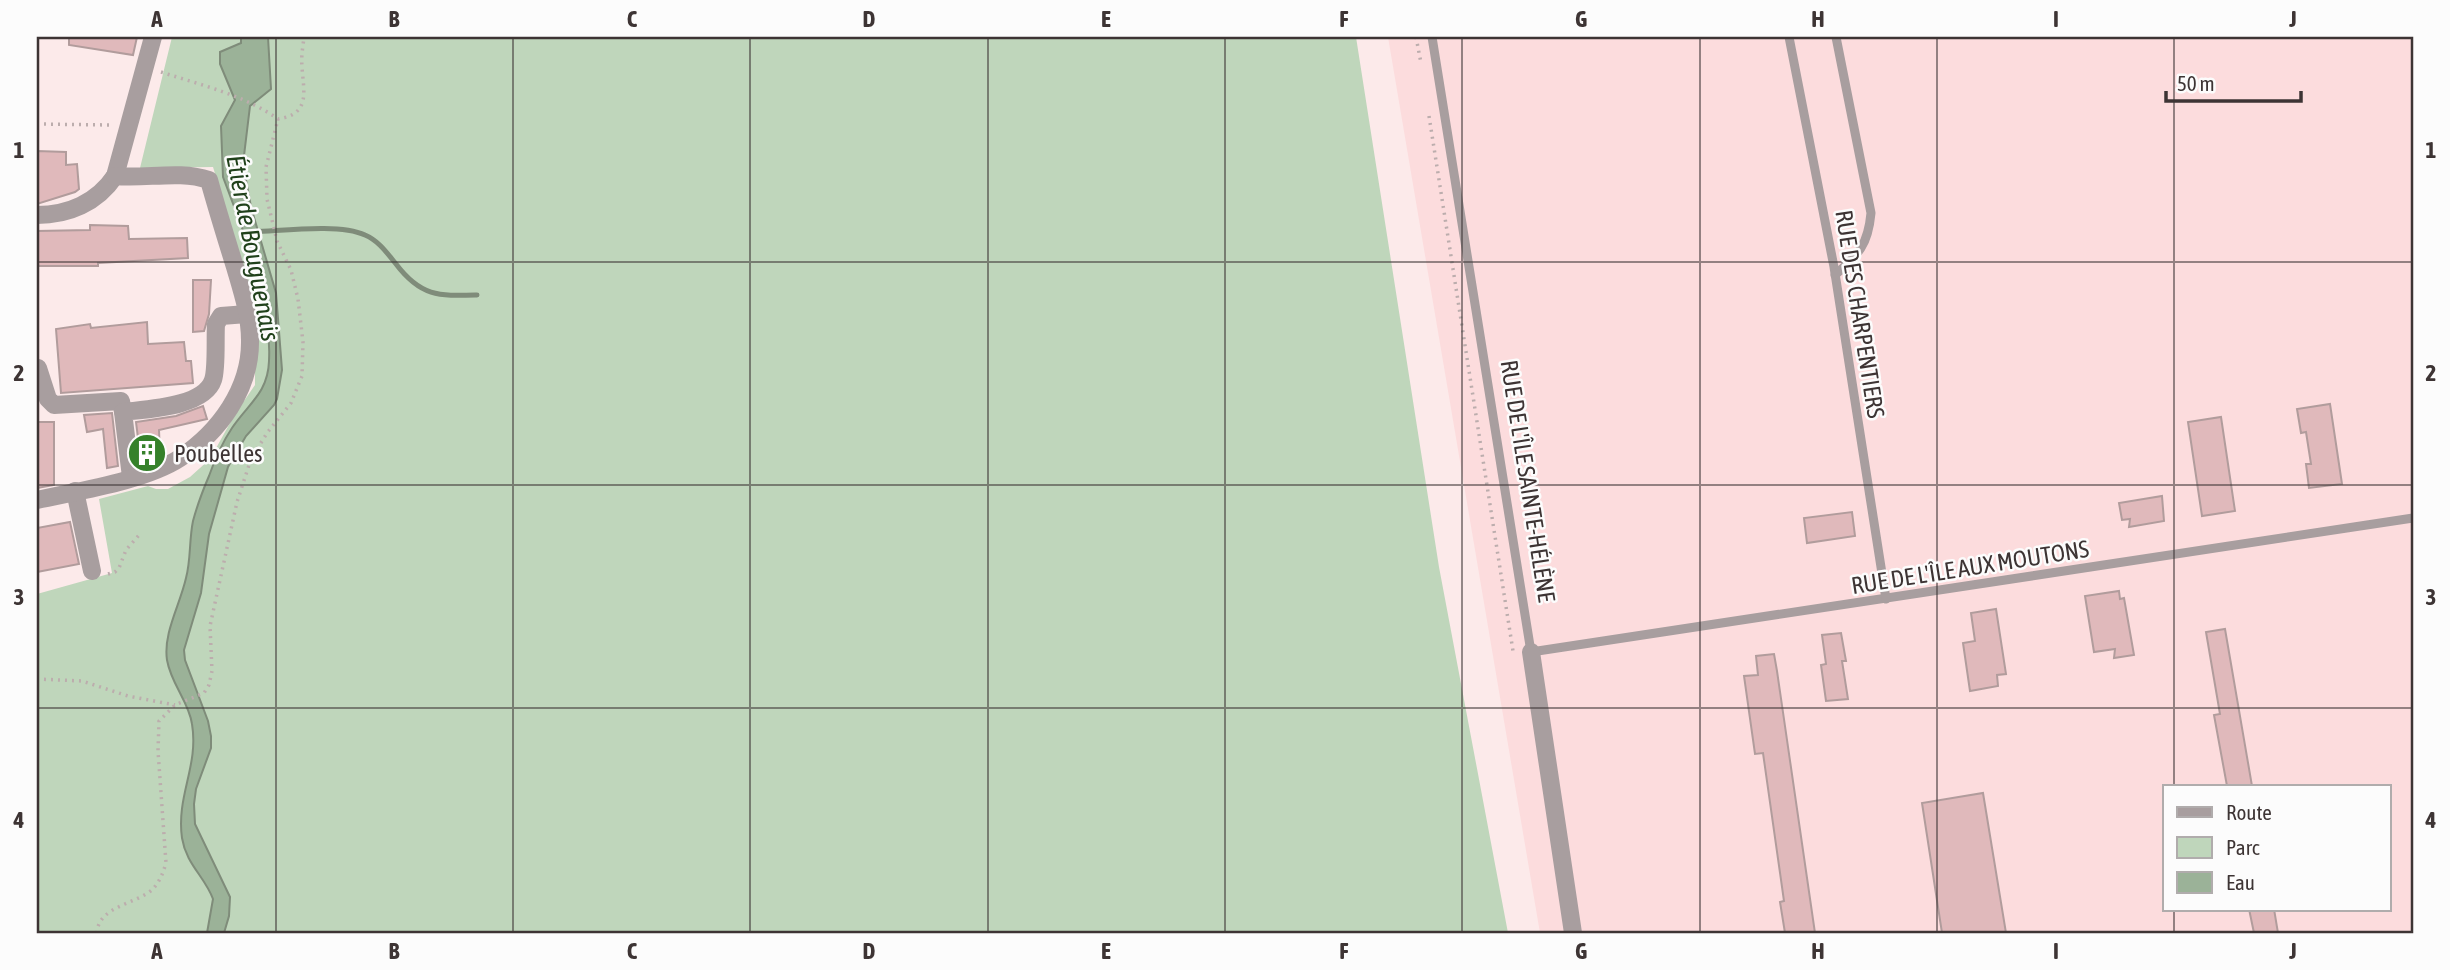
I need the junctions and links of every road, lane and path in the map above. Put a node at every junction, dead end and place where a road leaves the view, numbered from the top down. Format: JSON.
{"nodes":[{"id":1,"x":153,"y":37,"type":"edge"},
{"id":2,"x":304,"y":37,"type":"edge"},
{"id":3,"x":1416,"y":37,"type":"edge"},
{"id":4,"x":1432,"y":37,"type":"edge"},
{"id":5,"x":1789,"y":37,"type":"edge"},
{"id":6,"x":1836,"y":37,"type":"edge"},
{"id":7,"x":1421,"y":63,"type":"dead end"},
{"id":8,"x":144,"y":67,"type":"junction"},
{"id":9,"x":1427,"y":104,"type":"dead end"},
{"id":10,"x":278,"y":119,"type":"junction"},
{"id":11,"x":37,"y":124,"type":"edge"},
{"id":12,"x":127,"y":130,"type":"junction"},
{"id":13,"x":115,"y":176,"type":"junction"},
{"id":14,"x":37,"y":215,"type":"edge"},
{"id":15,"x":1835,"y":275,"type":"junction"},
{"id":16,"x":247,"y":314,"type":"junction"},
{"id":17,"x":38,"y":368,"type":"edge"},
{"id":18,"x":122,"y":412,"type":"junction"},
{"id":19,"x":131,"y":477,"type":"junction"},
{"id":20,"x":75,"y":492,"type":"junction"},
{"id":21,"x":37,"y":500,"type":"edge"},
{"id":22,"x":2413,"y":519,"type":"edge"},
{"id":23,"x":140,"y":534,"type":"dead end"},
{"id":24,"x":92,"y":571,"type":"joint"},
{"id":25,"x":1886,"y":599,"type":"junction"},
{"id":26,"x":1531,"y":652,"type":"junction"},
{"id":27,"x":1515,"y":661,"type":"dead end"},
{"id":28,"x":37,"y":679,"type":"edge"},
{"id":29,"x":175,"y":705,"type":"junction"},
{"id":30,"x":97,"y":933,"type":"edge"},
{"id":31,"x":1573,"y":933,"type":"edge"}],
"edges":[{"from":1,"to":8,"type":"street"},
{"from":2,"to":10,"type":"path"},
{"from":3,"to":7,"type":"path"},
{"from":4,"to":26,"type":"lane","name":"RUE DE L'ÎLE SAINTE-HÉLÈNE"},
{"from":5,"to":15,"type":"lane","name":"RUE DES CHARPENTIERS"},
{"from":6,"to":15,"type":"lane"},
{"from":8,"to":10,"type":"path"},
{"from":8,"to":12,"type":"street"},
{"from":9,"to":27,"type":"path"},
{"from":10,"to":29,"type":"path"},
{"from":11,"to":12,"type":"path"},
{"from":12,"to":13,"type":"street"},
{"from":13,"to":14,"type":"street"},
{"from":13,"to":16,"type":"street"},
{"from":15,"to":25,"type":"lane","name":"RUE DES CHARPENTIERS"},
{"from":16,"to":18,"type":"street"},
{"from":16,"to":19,"type":"street"},
{"from":17,"to":18,"type":"street"},
{"from":18,"to":19,"type":"street"},
{"from":19,"to":20,"type":"street"},
{"from":20,"to":21,"type":"street"},
{"from":20,"to":24,"type":"street"},
{"from":22,"to":25,"type":"lane","name":"RUE DE L'ÎLE AUX MOUTONS"},
{"from":23,"to":24,"type":"path"},
{"from":25,"to":26,"type":"lane","name":"RUE DE L'ÎLE AUX MOUTONS"},
{"from":26,"to":31,"type":"street","name":"RUE DE L'ÎLE SAINTE-HÉLÈNE"},
{"from":28,"to":29,"type":"path"},
{"from":29,"to":30,"type":"path"}]}
